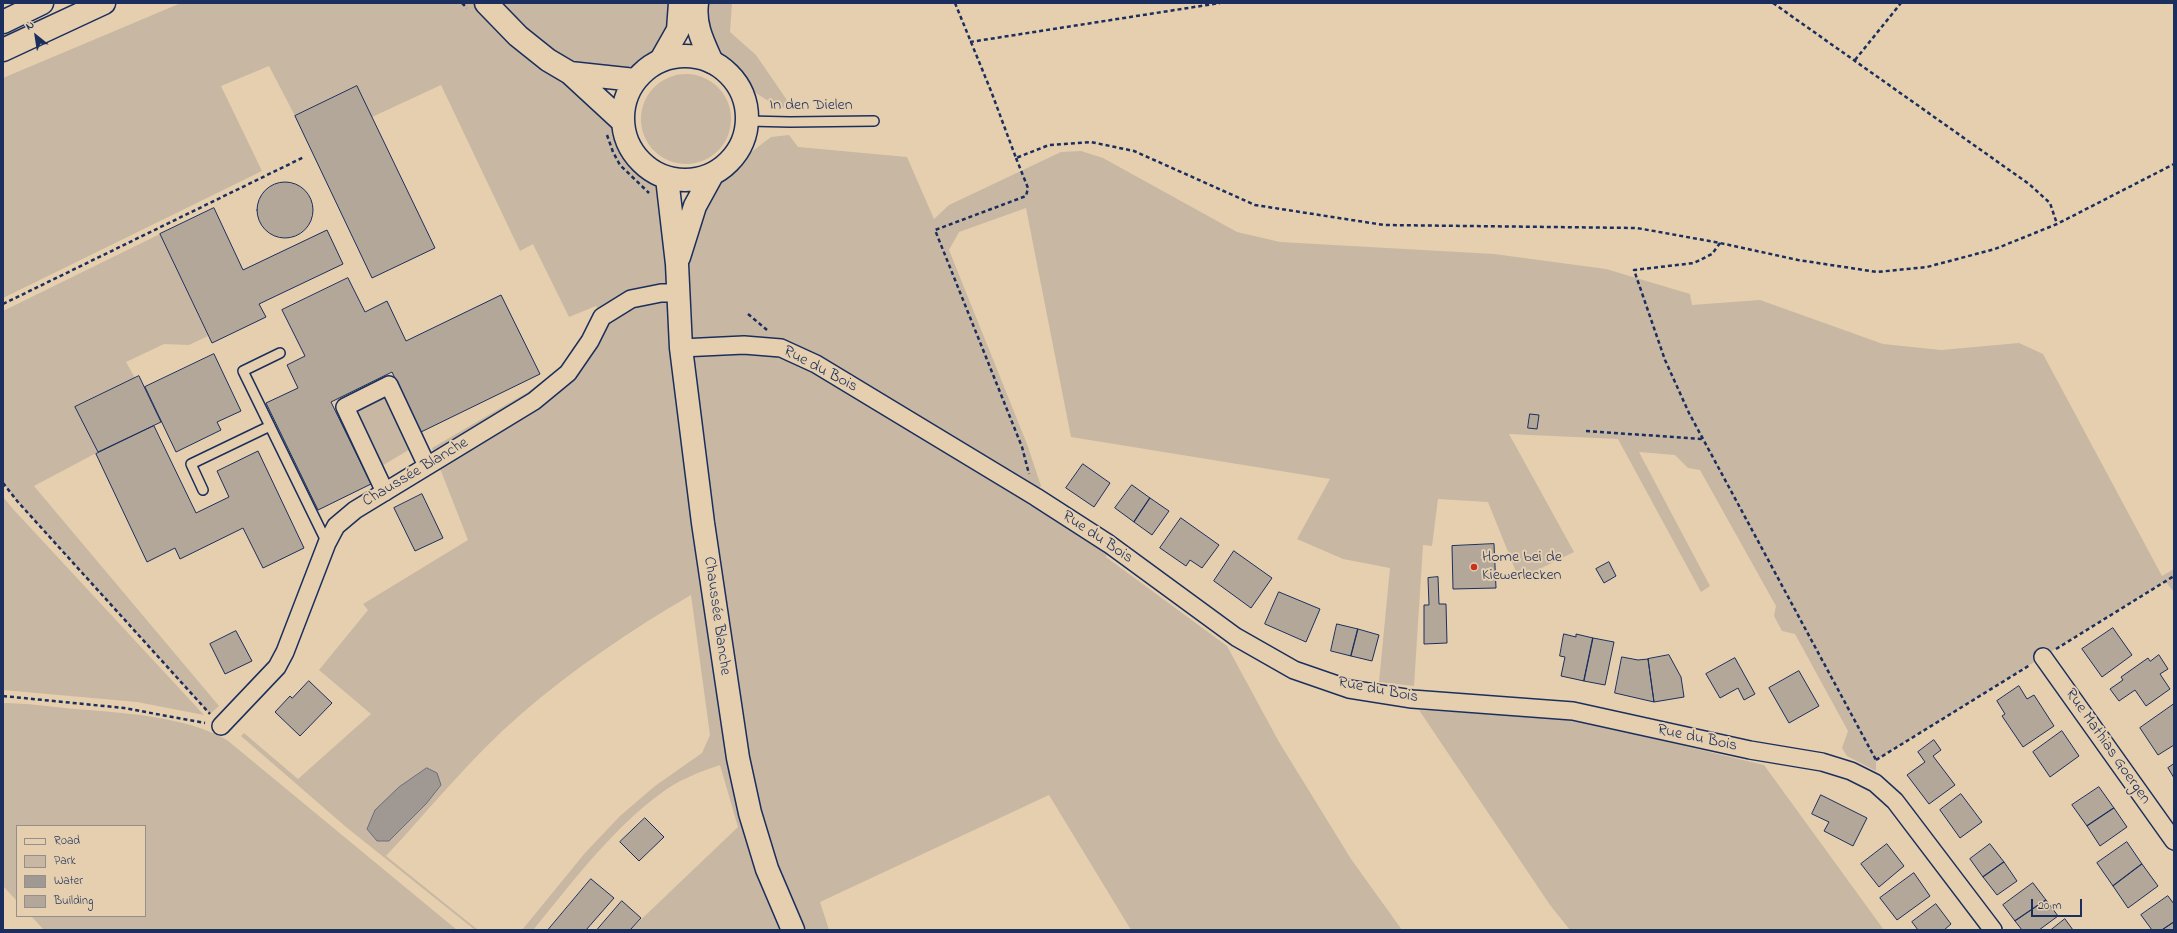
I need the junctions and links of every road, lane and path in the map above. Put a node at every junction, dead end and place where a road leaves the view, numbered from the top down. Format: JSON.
{"nodes":[{"id":1,"x":104,"y":3,"type":"edge"},
{"id":2,"x":462,"y":3,"type":"edge"},
{"id":3,"x":680,"y":3,"type":"edge"},
{"id":4,"x":697,"y":3,"type":"edge"},
{"id":5,"x":954,"y":3,"type":"edge"},
{"id":6,"x":1220,"y":3,"type":"edge"},
{"id":7,"x":1773,"y":3,"type":"edge"},
{"id":8,"x":1901,"y":3,"type":"edge"},
{"id":9,"x":40,"y":4,"type":"edge"},
{"id":10,"x":477,"y":6,"type":"edge"},
{"id":11,"x":3,"y":22,"type":"edge"},
{"id":12,"x":970,"y":42,"type":"junction"},
{"id":13,"x":3,"y":50,"type":"edge"},
{"id":14,"x":661,"y":60,"type":"junction"},
{"id":15,"x":1855,"y":60,"type":"junction"},
{"id":16,"x":712,"y":62,"type":"junction"},
{"id":17,"x":570,"y":73,"type":"junction"},
{"id":18,"x":636,"y":80,"type":"junction"},
{"id":19,"x":748,"y":121,"type":"junction"},
{"id":20,"x":874,"y":121,"type":"dead end"},
{"id":21,"x":614,"y":125,"type":"junction"},
{"id":22,"x":304,"y":157,"type":"dead end"},
{"id":23,"x":1016,"y":158,"type":"junction"},
{"id":24,"x":2174,"y":164,"type":"edge"},
{"id":25,"x":712,"y":175,"type":"junction"},
{"id":26,"x":667,"y":178,"type":"junction"},
{"id":27,"x":669,"y":204,"type":"junction"},
{"id":28,"x":2057,"y":224,"type":"junction"},
{"id":29,"x":1720,"y":243,"type":"junction"},
{"id":30,"x":677,"y":264,"type":"junction"},
{"id":31,"x":679,"y":293,"type":"junction"},
{"id":32,"x":3,"y":304,"type":"edge"},
{"id":33,"x":682,"y":348,"type":"junction"},
{"id":34,"x":280,"y":353,"type":"dead end"},
{"id":35,"x":270,"y":426,"type":"junction"},
{"id":36,"x":1586,"y":431,"type":"dead end"},
{"id":37,"x":1702,"y":439,"type":"junction"},
{"id":38,"x":427,"y":466,"type":"junction"},
{"id":39,"x":3,"y":483,"type":"edge"},
{"id":40,"x":203,"y":490,"type":"dead end"},
{"id":41,"x":385,"y":492,"type":"junction"},
{"id":42,"x":1036,"y":497,"type":"junction"},
{"id":43,"x":327,"y":543,"type":"junction"},
{"id":44,"x":2174,"y":576,"type":"edge"},
{"id":45,"x":2043,"y":657,"type":"junction"},
{"id":46,"x":3,"y":696,"type":"edge"},
{"id":47,"x":221,"y":726,"type":"junction"},
{"id":48,"x":1876,"y":760,"type":"junction"},
{"id":49,"x":1875,"y":783,"type":"junction"},
{"id":50,"x":2173,"y":837,"type":"edge"},
{"id":51,"x":793,"y":930,"type":"edge"},
{"id":52,"x":1993,"y":930,"type":"edge"}],
"edges":[{"from":1,"to":13,"type":"main road"},
{"from":2,"to":10,"type":"path"},
{"from":3,"to":14,"type":"main road"},
{"from":4,"to":16,"type":"main road"},
{"from":5,"to":12,"type":"path"},
{"from":6,"to":12,"type":"path"},
{"from":7,"to":15,"type":"path"},
{"from":8,"to":15,"type":"path"},
{"from":9,"to":11,"type":"main road"},
{"from":10,"to":17,"type":"main road"},
{"from":12,"to":23,"type":"path"},
{"from":14,"to":16,"type":"main road"},
{"from":14,"to":18,"type":"main road"},
{"from":15,"to":28,"type":"path"},
{"from":16,"to":19,"type":"main road"},
{"from":17,"to":18,"type":"main road"},
{"from":17,"to":21,"type":"main road"},
{"from":18,"to":21,"type":"main road"},
{"from":19,"to":20,"type":"lane","name":"In den Dielen"},
{"from":19,"to":25,"type":"main road"},
{"from":21,"to":26,"type":"main road"},
{"from":21,"to":27,"type":"path"},
{"from":22,"to":32,"type":"path"},
{"from":23,"to":29,"type":"path"},
{"from":23,"to":42,"type":"path"},
{"from":24,"to":28,"type":"path"},
{"from":25,"to":26,"type":"main road"},
{"from":25,"to":30,"type":"main road"},
{"from":26,"to":27,"type":"main road","name":"Chaussée Blanche"},
{"from":27,"to":30,"type":"main road","name":"Chaussée Blanche"},
{"from":28,"to":29,"type":"path"},
{"from":29,"to":37,"type":"path"},
{"from":30,"to":31,"type":"main road","name":"Chaussée Blanche"},
{"from":31,"to":33,"type":"main road","name":"Chaussée Blanche"},
{"from":31,"to":38,"type":"street","name":"Chaussée Blanche"},
{"from":33,"to":42,"type":"street","name":"Rue du Bois"},
{"from":33,"to":51,"type":"main road","name":"Chaussée Blanche"},
{"from":34,"to":35,"type":"lane"},
{"from":35,"to":40,"type":"lane"},
{"from":35,"to":43,"type":"lane"},
{"from":36,"to":37,"type":"path"},
{"from":37,"to":48,"type":"path"},
{"from":38,"to":41,"type":"street","name":"Chaussée Blanche"},
{"from":38,"to":41,"type":"street"},
{"from":39,"to":47,"type":"path"},
{"from":41,"to":43,"type":"street","name":"Chaussée Blanche"},
{"from":42,"to":49,"type":"street","name":"Rue du Bois"},
{"from":43,"to":47,"type":"street","name":"Chaussée Blanche"},
{"from":44,"to":45,"type":"path"},
{"from":45,"to":48,"type":"path"},
{"from":45,"to":50,"type":"street","name":"Rue Mathias Goergen"},
{"from":46,"to":47,"type":"path"},
{"from":48,"to":49,"type":"path"},
{"from":49,"to":52,"type":"street","name":"Rue du Bois"}]}
